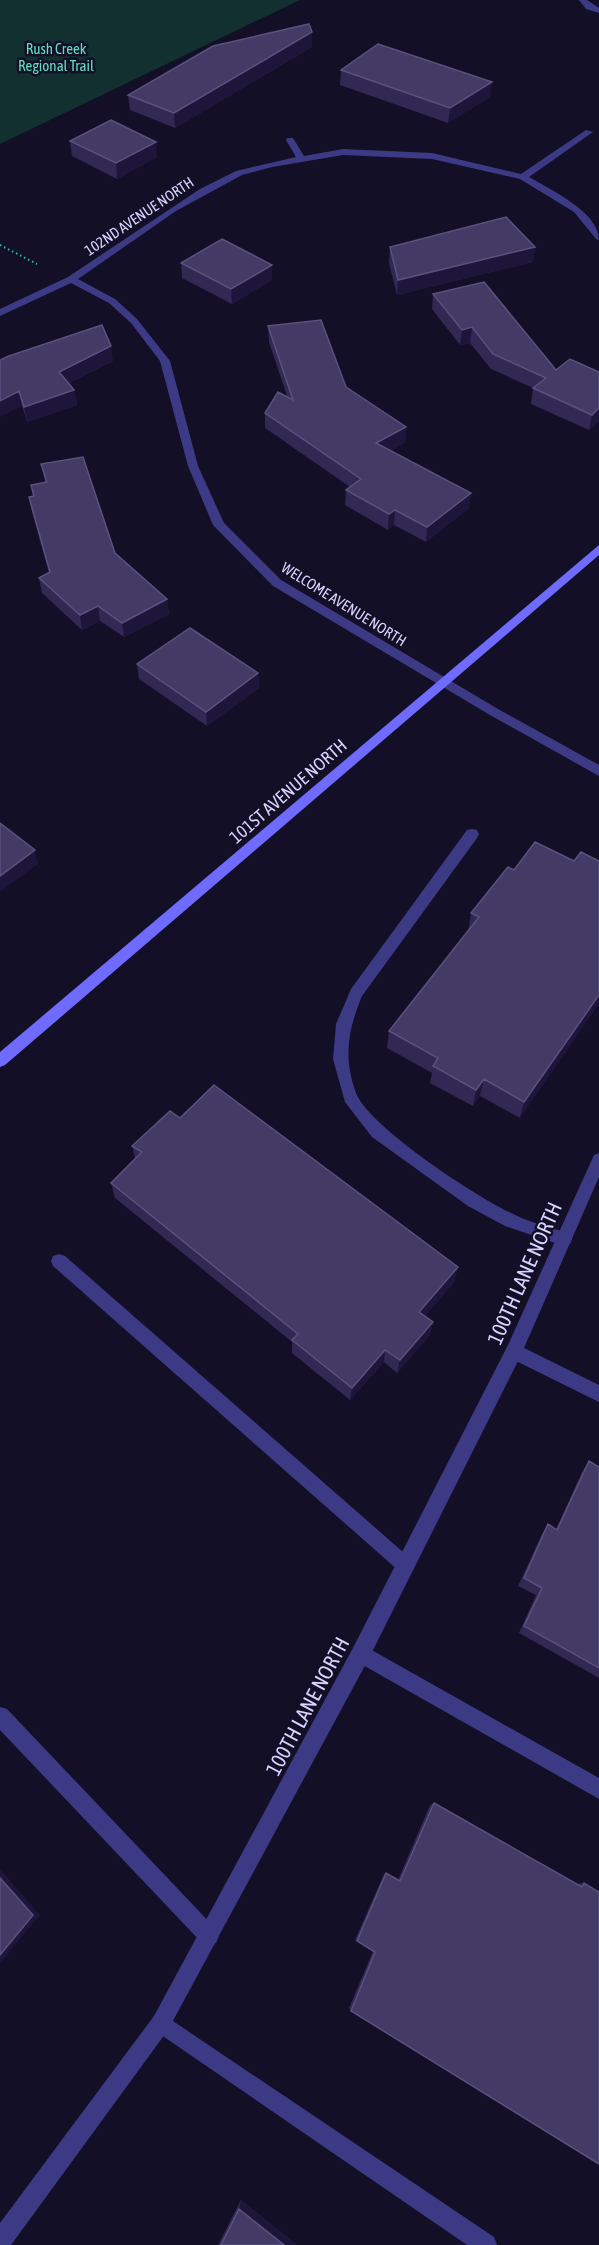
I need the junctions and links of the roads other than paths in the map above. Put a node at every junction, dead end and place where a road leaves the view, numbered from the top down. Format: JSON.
{"nodes":[{"id":1,"x":583,"y":0,"type":"edge"},
{"id":2,"x":599,"y":11,"type":"edge"},
{"id":3,"x":589,"y":132,"type":"dead end"},
{"id":4,"x":290,"y":140,"type":"dead end"},
{"id":5,"x":301,"y":159,"type":"junction"},
{"id":6,"x":523,"y":177,"type":"junction"},
{"id":7,"x":599,"y":237,"type":"edge"},
{"id":8,"x":71,"y":279,"type":"junction"},
{"id":9,"x":0,"y":313,"type":"edge"},
{"id":10,"x":599,"y":549,"type":"edge"},
{"id":11,"x":444,"y":681,"type":"junction"},
{"id":12,"x":599,"y":771,"type":"edge"},
{"id":13,"x":472,"y":834,"type":"dead end"},
{"id":14,"x":0,"y":1061,"type":"edge"},
{"id":15,"x":599,"y":1160,"type":"edge"},
{"id":16,"x":564,"y":1239,"type":"junction"},
{"id":17,"x":59,"y":1261,"type":"dead end"},
{"id":18,"x":514,"y":1351,"type":"junction"},
{"id":19,"x":599,"y":1394,"type":"edge"},
{"id":20,"x":405,"y":1565,"type":"junction"},
{"id":21,"x":361,"y":1653,"type":"junction"},
{"id":22,"x":0,"y":1716,"type":"edge"},
{"id":23,"x":599,"y":1789,"type":"edge"},
{"id":24,"x":209,"y":1936,"type":"junction"},
{"id":25,"x":161,"y":2023,"type":"junction"},
{"id":26,"x":0,"y":2241,"type":"edge"},
{"id":27,"x":486,"y":2245,"type":"edge"}],
"edges":[{"from":1,"to":2,"type":"street"},
{"from":3,"to":6,"type":"street"},
{"from":4,"to":5,"type":"street"},
{"from":5,"to":6,"type":"street","name":"102ND AVENUE NORTH"},
{"from":5,"to":8,"type":"street","name":"102ND AVENUE NORTH"},
{"from":6,"to":7,"type":"street","name":"102ND AVENUE NORTH"},
{"from":8,"to":9,"type":"street","name":"102ND AVENUE NORTH"},
{"from":8,"to":11,"type":"street","name":"WELCOME AVENUE NORTH"},
{"from":10,"to":11,"type":"street","name":"101ST AVENUE NORTH"},
{"from":11,"to":12,"type":"street","name":"WELCOME AVENUE NORTH"},
{"from":11,"to":14,"type":"street","name":"101ST AVENUE NORTH"},
{"from":13,"to":16,"type":"street"},
{"from":15,"to":16,"type":"street","name":"100TH LANE NORTH"},
{"from":16,"to":18,"type":"street","name":"100TH LANE NORTH"},
{"from":17,"to":20,"type":"street"},
{"from":18,"to":19,"type":"street"},
{"from":18,"to":20,"type":"street","name":"100TH LANE NORTH"},
{"from":20,"to":21,"type":"street","name":"100TH LANE NORTH"},
{"from":21,"to":23,"type":"street"},
{"from":21,"to":24,"type":"street","name":"100TH LANE NORTH"},
{"from":22,"to":24,"type":"street"},
{"from":24,"to":25,"type":"street","name":"100TH LANE NORTH"},
{"from":25,"to":26,"type":"street","name":"100TH LANE NORTH"},
{"from":25,"to":27,"type":"street"}]}
